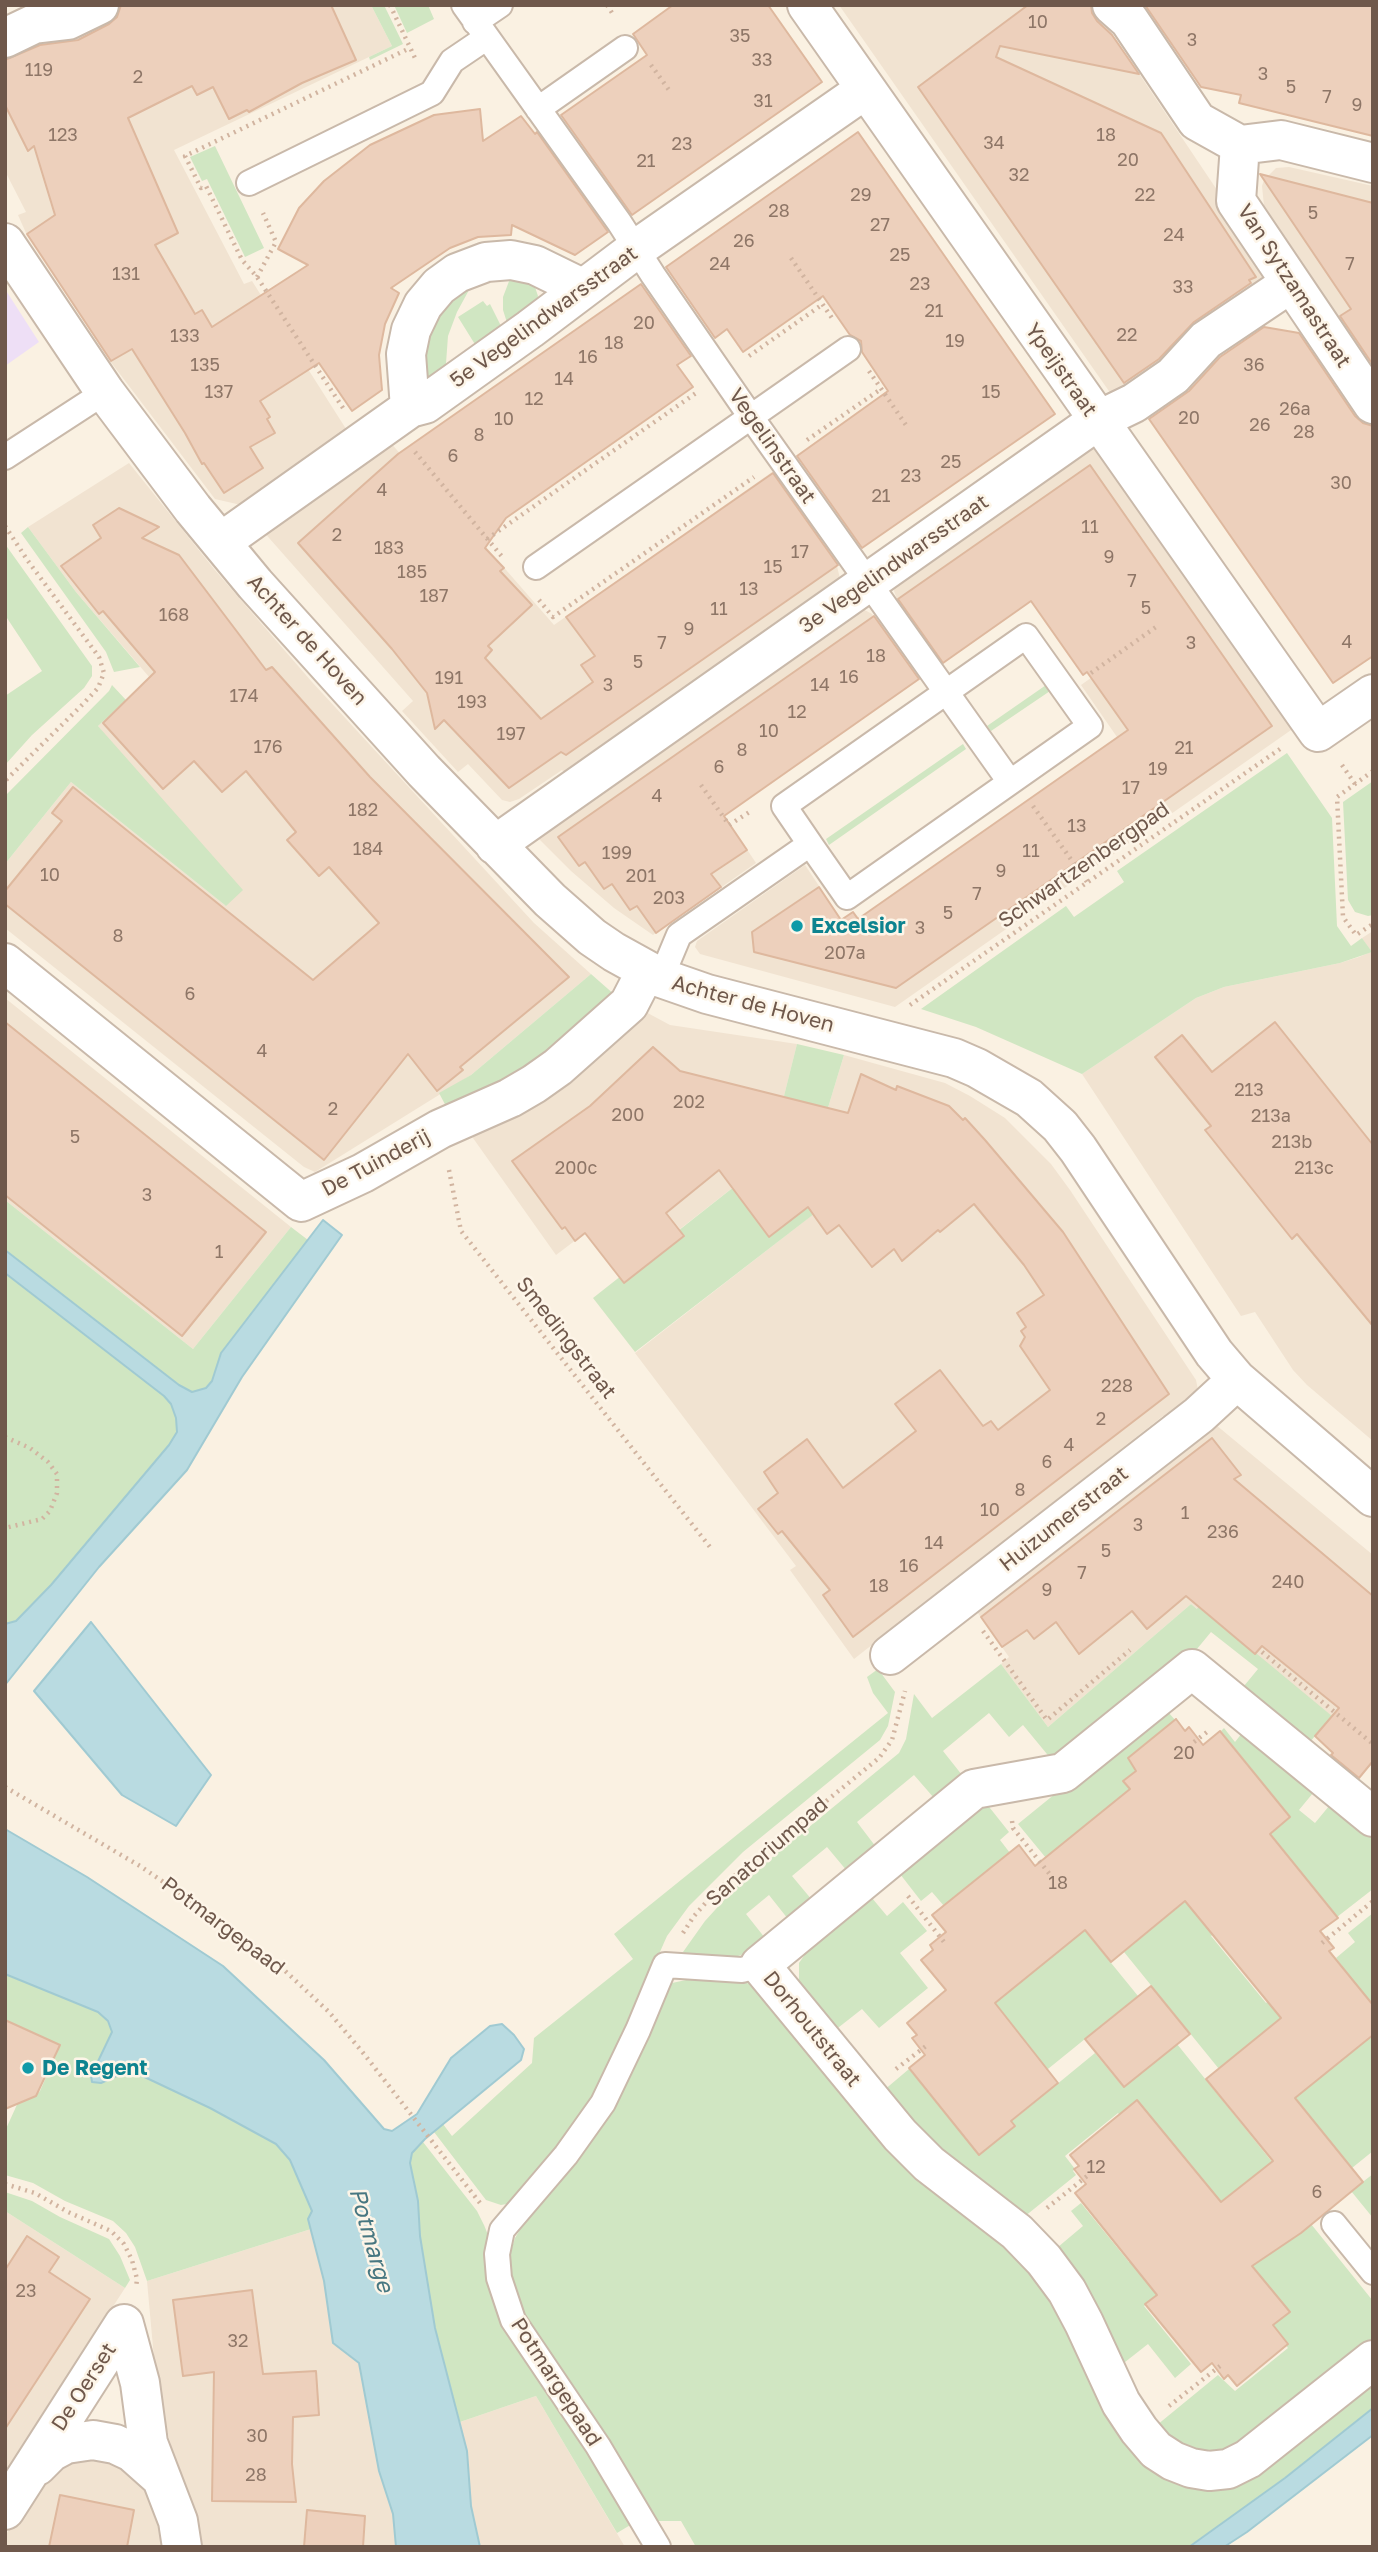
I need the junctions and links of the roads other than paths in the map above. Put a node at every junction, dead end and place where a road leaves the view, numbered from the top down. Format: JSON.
{"nodes":[{"id":1,"x":99,"y":5,"type":"edge"},
{"id":2,"x":500,"y":5,"type":"edge"},
{"id":3,"x":807,"y":5,"type":"edge"},
{"id":4,"x":1112,"y":5,"type":"edge"},
{"id":5,"x":475,"y":22,"type":"edge"},
{"id":6,"x":5,"y":38,"type":"edge"},
{"id":7,"x":625,"y":48,"type":"dead end"},
{"id":8,"x":866,"y":89,"type":"junction"},
{"id":9,"x":538,"y":109,"type":"junction"},
{"id":10,"x":1240,"y":145,"type":"junction"},
{"id":11,"x":1373,"y":163,"type":"edge"},
{"id":12,"x":249,"y":183,"type":"road end"},
{"id":13,"x":5,"y":243,"type":"edge"},
{"id":14,"x":636,"y":249,"type":"junction"},
{"id":15,"x":1291,"y":283,"type":"junction"},
{"id":16,"x":582,"y":288,"type":"junction"},
{"id":17,"x":848,"y":349,"type":"dead end"},
{"id":18,"x":105,"y":392,"type":"junction"},
{"id":19,"x":1373,"y":404,"type":"edge"},
{"id":20,"x":410,"y":408,"type":"junction"},
{"id":21,"x":751,"y":417,"type":"junction"},
{"id":22,"x":1097,"y":421,"type":"junction"},
{"id":23,"x":5,"y":457,"type":"edge"},
{"id":24,"x":221,"y":542,"type":"junction"},
{"id":25,"x":536,"y":568,"type":"dead end"},
{"id":26,"x":868,"y":582,"type":"junction"},
{"id":27,"x":946,"y":692,"type":"junction"},
{"id":28,"x":1373,"y":694,"type":"edge"},
{"id":29,"x":1010,"y":782,"type":"junction"},
{"id":30,"x":810,"y":844,"type":"junction"},
{"id":31,"x":495,"y":845,"type":"junction"},
{"id":32,"x":5,"y":963,"type":"edge"},
{"id":33,"x":654,"y":975,"type":"junction"},
{"id":34,"x":1237,"y":1380,"type":"junction"},
{"id":35,"x":1373,"y":1497,"type":"edge"},
{"id":36,"x":890,"y":1655,"type":"road end"},
{"id":37,"x":1373,"y":1817,"type":"edge"},
{"id":38,"x":760,"y":1965,"type":"junction"},
{"id":39,"x":1334,"y":2224,"type":"dead end"},
{"id":40,"x":1373,"y":2272,"type":"edge"},
{"id":41,"x":1373,"y":2360,"type":"edge"},
{"id":42,"x":28,"y":2475,"type":"junction"},
{"id":43,"x":159,"y":2476,"type":"junction"},
{"id":44,"x":5,"y":2510,"type":"edge"},
{"id":45,"x":182,"y":2547,"type":"edge"},
{"id":46,"x":658,"y":2547,"type":"edge"}],
"edges":[{"from":1,"to":6,"type":"street"},
{"from":2,"to":5,"type":"lane"},
{"from":3,"to":8,"type":"street","name":"Ypeijstraat"},
{"from":4,"to":10,"type":"street"},
{"from":5,"to":9,"type":"lane","name":"Vegelinstraat"},
{"from":5,"to":12,"type":"lane"},
{"from":7,"to":9,"type":"lane"},
{"from":8,"to":14,"type":"street","name":"5e Vegelindwarsstraat"},
{"from":8,"to":22,"type":"street","name":"Ypeijstraat"},
{"from":9,"to":14,"type":"lane","name":"Vegelinstraat"},
{"from":10,"to":11,"type":"street"},
{"from":10,"to":15,"type":"street","name":"Van Sytzamastraat"},
{"from":13,"to":18,"type":"street","name":"Achter de Hoven"},
{"from":14,"to":16,"type":"street","name":"5e Vegelindwarsstraat"},
{"from":14,"to":21,"type":"lane","name":"Vegelinstraat"},
{"from":15,"to":19,"type":"street","name":"Van Sytzamastraat"},
{"from":15,"to":22,"type":"street","name":"3e Vegelindwarsstraat"},
{"from":16,"to":20,"type":"street","name":"5e Vegelindwarsstraat"},
{"from":16,"to":20,"type":"street"},
{"from":17,"to":21,"type":"lane"},
{"from":18,"to":23,"type":"lane"},
{"from":18,"to":24,"type":"street","name":"Achter de Hoven"},
{"from":20,"to":24,"type":"street","name":"5e Vegelindwarsstraat"},
{"from":21,"to":25,"type":"lane"},
{"from":21,"to":26,"type":"lane","name":"Vegelinstraat"},
{"from":22,"to":26,"type":"street","name":"3e Vegelindwarsstraat"},
{"from":22,"to":28,"type":"street","name":"Ypeijstraat"},
{"from":24,"to":31,"type":"street","name":"Achter de Hoven"},
{"from":26,"to":27,"type":"lane","name":"Vegelinstraat"},
{"from":26,"to":31,"type":"street","name":"3e Vegelindwarsstraat"},
{"from":27,"to":29,"type":"lane","name":"Vegelinstraat"},
{"from":27,"to":29,"type":"lane"},
{"from":27,"to":30,"type":"lane"},
{"from":29,"to":30,"type":"lane"},
{"from":30,"to":33,"type":"lane"},
{"from":31,"to":33,"type":"street","name":"Achter de Hoven"},
{"from":32,"to":33,"type":"street","name":"De Tuinderij"},
{"from":33,"to":34,"type":"street","name":"Achter de Hoven"},
{"from":34,"to":35,"type":"street","name":"Achter de Hoven"},
{"from":34,"to":36,"type":"street","name":"Huizumerstraat"},
{"from":37,"to":38,"type":"street","name":"Dorhoutstraat"},
{"from":38,"to":41,"type":"street","name":"Dorhoutstraat"},
{"from":38,"to":46,"type":"lane","name":"Potmargepaad"},
{"from":39,"to":40,"type":"lane"},
{"from":42,"to":43,"type":"street","name":"De Oerset"},
{"from":42,"to":43,"type":"street","name":"De Oerset"},
{"from":42,"to":44,"type":"street","name":"De Oerset"},
{"from":43,"to":45,"type":"street","name":"De Oerset"}]}
